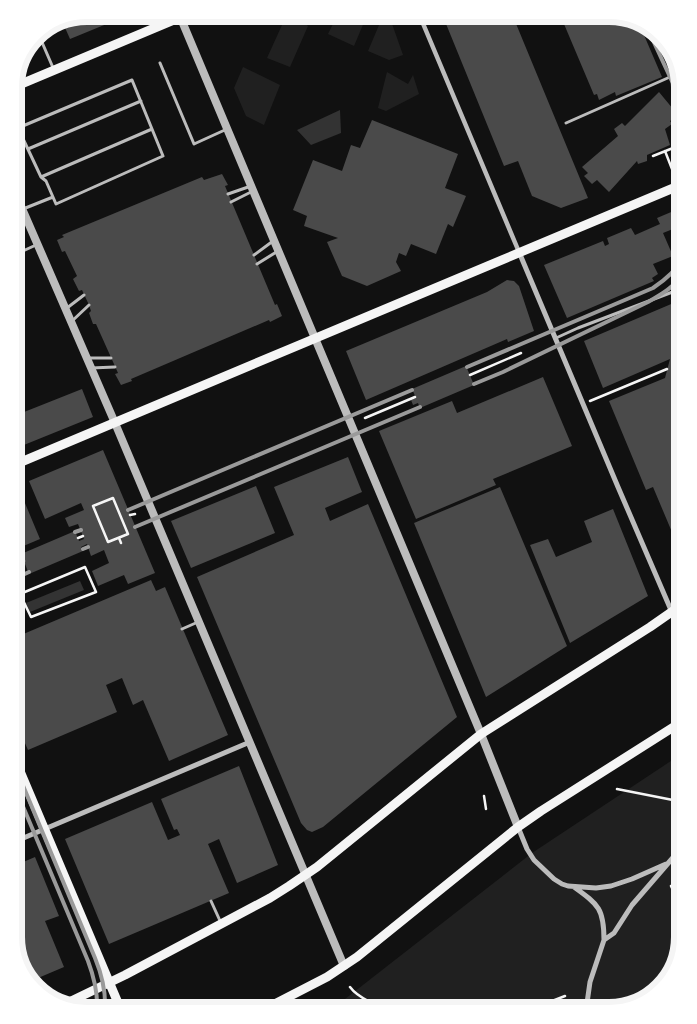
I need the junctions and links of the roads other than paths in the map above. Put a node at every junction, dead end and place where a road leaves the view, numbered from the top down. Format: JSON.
{"nodes":[{"id":1,"x":166,"y":22,"type":"edge"},
{"id":2,"x":186,"y":22,"type":"edge"},
{"id":3,"x":423,"y":23,"type":"edge"},
{"id":4,"x":42,"y":42,"type":"edge"},
{"id":5,"x":160,"y":63,"type":"dead end"},
{"id":6,"x":55,"y":70,"type":"junction"},
{"id":7,"x":673,"y":76,"type":"edge"},
{"id":8,"x":23,"y":83,"type":"edge"},
{"id":9,"x":141,"y":101,"type":"junction"},
{"id":10,"x":566,"y":123,"type":"dead end"},
{"id":11,"x":23,"y":126,"type":"edge"},
{"id":12,"x":228,"y":128,"type":"junction"},
{"id":13,"x":152,"y":129,"type":"junction"},
{"id":14,"x":23,"y":138,"type":"edge"},
{"id":15,"x":28,"y":149,"type":"junction"},
{"id":16,"x":41,"y":177,"type":"junction"},
{"id":17,"x":253,"y":188,"type":"junction"},
{"id":18,"x":674,"y":188,"type":"edge"},
{"id":19,"x":228,"y":194,"type":"dead end"},
{"id":20,"x":53,"y":196,"type":"junction"},
{"id":21,"x":231,"y":202,"type":"dead end"},
{"id":22,"x":22,"y":209,"type":"edge"},
{"id":23,"x":23,"y":211,"type":"edge"},
{"id":24,"x":274,"y":240,"type":"junction"},
{"id":25,"x":37,"y":244,"type":"junction"},
{"id":26,"x":279,"y":250,"type":"junction"},
{"id":27,"x":23,"y":251,"type":"edge"},
{"id":28,"x":519,"y":252,"type":"junction"},
{"id":29,"x":254,"y":255,"type":"dead end"},
{"id":30,"x":257,"y":264,"type":"dead end"},
{"id":31,"x":674,"y":291,"type":"edge"},
{"id":32,"x":84,"y":295,"type":"dead end"},
{"id":33,"x":89,"y":305,"type":"dead end"},
{"id":34,"x":66,"y":309,"type":"junction"},
{"id":35,"x":71,"y":322,"type":"junction"},
{"id":36,"x":556,"y":338,"type":"junction"},
{"id":37,"x":316,"y":339,"type":"junction"},
{"id":38,"x":86,"y":358,"type":"junction"},
{"id":39,"x":111,"y":358,"type":"dead end"},
{"id":40,"x":115,"y":367,"type":"dead end"},
{"id":41,"x":91,"y":368,"type":"junction"},
{"id":42,"x":115,"y":423,"type":"junction"},
{"id":43,"x":23,"y":461,"type":"edge"},
{"id":44,"x":672,"y":612,"type":"junction"},
{"id":45,"x":674,"y":617,"type":"edge"},
{"id":46,"x":199,"y":622,"type":"junction"},
{"id":47,"x":182,"y":629,"type":"dead end"},
{"id":48,"x":674,"y":727,"type":"edge"},
{"id":49,"x":482,"y":734,"type":"junction"},
{"id":50,"x":250,"y":742,"type":"junction"},
{"id":51,"x":22,"y":776,"type":"edge"},
{"id":52,"x":518,"y":827,"type":"junction"},
{"id":53,"x":44,"y":828,"type":"junction"},
{"id":54,"x":22,"y":838,"type":"edge"},
{"id":55,"x":674,"y":856,"type":"edge"},
{"id":56,"x":668,"y":863,"type":"junction"},
{"id":57,"x":305,"y":876,"type":"junction"},
{"id":58,"x":574,"y":887,"type":"junction"},
{"id":59,"x":211,"y":901,"type":"dead end"},
{"id":60,"x":221,"y":924,"type":"junction"},
{"id":61,"x":604,"y":940,"type":"junction"},
{"id":62,"x":344,"y":966,"type":"junction"},
{"id":63,"x":110,"y":982,"type":"junction"},
{"id":64,"x":73,"y":1000,"type":"edge"},
{"id":65,"x":117,"y":1001,"type":"edge"},
{"id":66,"x":280,"y":1001,"type":"edge"},
{"id":67,"x":587,"y":1002,"type":"edge"}],
"edges":[{"from":1,"to":6,"type":"main road"},
{"from":2,"to":12,"type":"street"},
{"from":3,"to":28,"type":"street"},
{"from":4,"to":6,"type":"lane"},
{"from":5,"to":12,"type":"lane"},
{"from":6,"to":8,"type":"main road"},
{"from":7,"to":10,"type":"lane"},
{"from":9,"to":11,"type":"lane"},
{"from":9,"to":13,"type":"lane"},
{"from":9,"to":15,"type":"lane"},
{"from":12,"to":17,"type":"street"},
{"from":13,"to":16,"type":"lane"},
{"from":13,"to":20,"type":"lane"},
{"from":14,"to":15,"type":"lane"},
{"from":15,"to":16,"type":"lane"},
{"from":16,"to":20,"type":"lane"},
{"from":17,"to":19,"type":"lane"},
{"from":17,"to":21,"type":"lane"},
{"from":17,"to":24,"type":"street"},
{"from":18,"to":28,"type":"main road"},
{"from":20,"to":22,"type":"lane"},
{"from":23,"to":25,"type":"street"},
{"from":24,"to":26,"type":"street"},
{"from":24,"to":29,"type":"lane"},
{"from":25,"to":27,"type":"lane"},
{"from":25,"to":34,"type":"street"},
{"from":26,"to":30,"type":"lane"},
{"from":26,"to":37,"type":"street"},
{"from":28,"to":36,"type":"street"},
{"from":28,"to":37,"type":"main road"},
{"from":31,"to":36,"type":"lane"},
{"from":32,"to":34,"type":"lane"},
{"from":33,"to":35,"type":"lane"},
{"from":34,"to":35,"type":"street"},
{"from":35,"to":38,"type":"street"},
{"from":36,"to":44,"type":"street"},
{"from":37,"to":42,"type":"main road"},
{"from":37,"to":49,"type":"street"},
{"from":38,"to":39,"type":"lane"},
{"from":38,"to":41,"type":"street"},
{"from":40,"to":41,"type":"lane"},
{"from":41,"to":42,"type":"street"},
{"from":42,"to":43,"type":"main road"},
{"from":42,"to":46,"type":"street"},
{"from":44,"to":45,"type":"street"},
{"from":44,"to":49,"type":"main road"},
{"from":46,"to":47,"type":"lane"},
{"from":46,"to":50,"type":"street"},
{"from":48,"to":52,"type":"main road"},
{"from":49,"to":52,"type":"street"},
{"from":49,"to":57,"type":"main road"},
{"from":50,"to":53,"type":"street"},
{"from":50,"to":57,"type":"street"},
{"from":51,"to":53,"type":"main road"},
{"from":52,"to":58,"type":"street"},
{"from":52,"to":62,"type":"main road"},
{"from":53,"to":54,"type":"street"},
{"from":53,"to":63,"type":"main road"},
{"from":55,"to":56,"type":"street"},
{"from":56,"to":58,"type":"street"},
{"from":56,"to":61,"type":"street"},
{"from":57,"to":60,"type":"main road"},
{"from":57,"to":62,"type":"street"},
{"from":58,"to":61,"type":"street"},
{"from":59,"to":60,"type":"lane"},
{"from":60,"to":63,"type":"main road"},
{"from":61,"to":67,"type":"street"},
{"from":62,"to":66,"type":"main road"},
{"from":63,"to":64,"type":"main road"},
{"from":63,"to":65,"type":"main road"}]}
